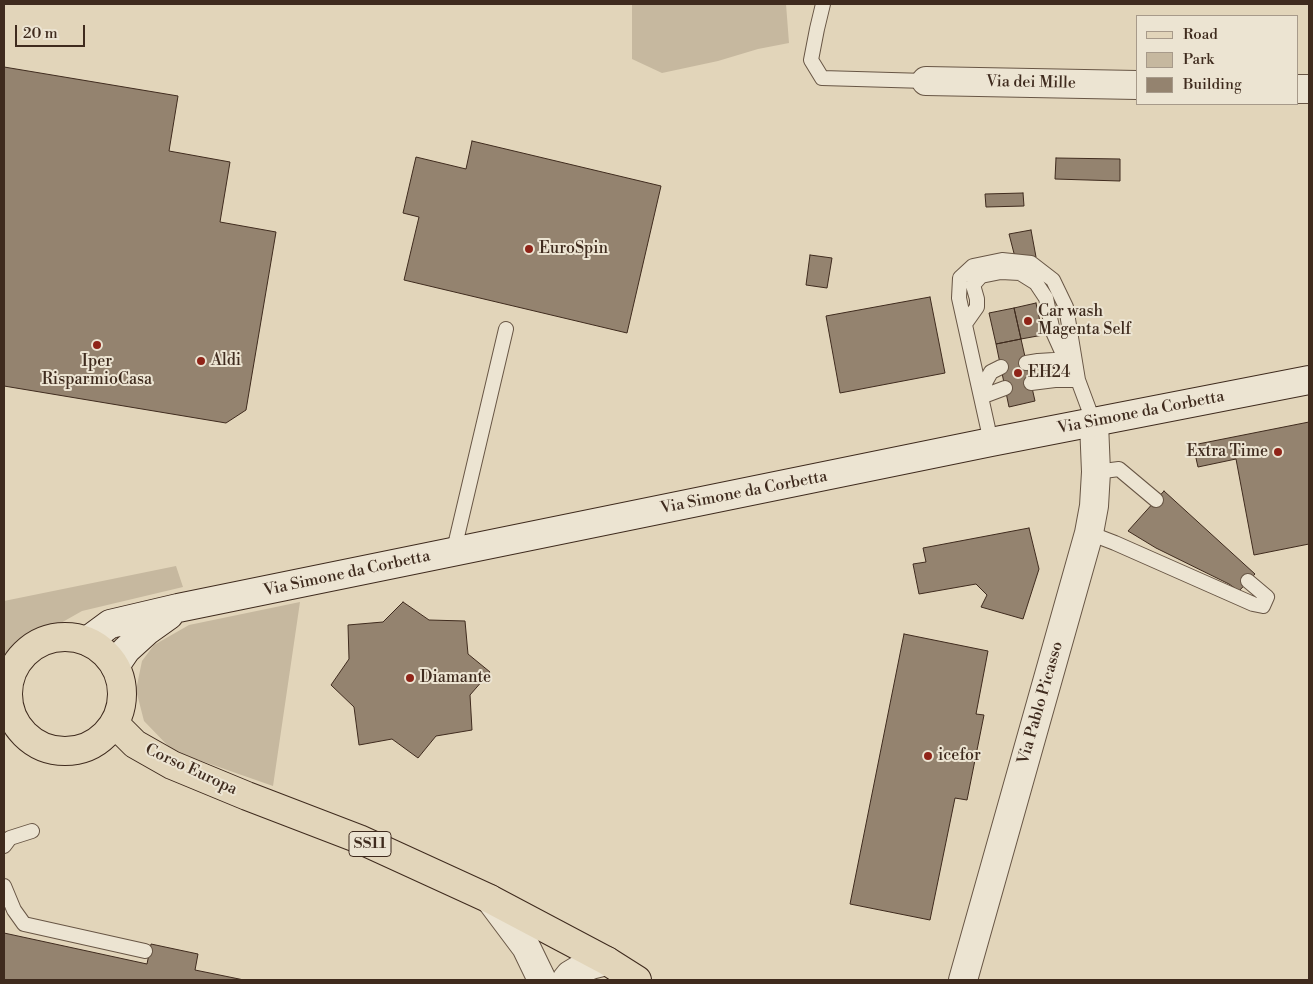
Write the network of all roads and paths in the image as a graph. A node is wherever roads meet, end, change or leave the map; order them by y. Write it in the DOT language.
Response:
graph roads {
  1 [pos="823,4"];
  2 [pos="926,81"];
  3 [pos="1136,86"];
  4 [pos="506,329"];
  5 [pos="1026,362"];
  6 [pos="1001,367"];
  7 [pos="1078,380"];
  8 [pos="1309,380"];
  9 [pos="1031,383"];
  10 [pos="1005,388"];
  11 [pos="981,397"];
  12 [pos="1094,423"];
  13 [pos="991,442"];
  14 [pos="1096,472"];
  15 [pos="1156,500"];
  16 [pos="1089,533"];
  17 [pos="459,551"];
  18 [pos="1248,581"];
  19 [pos="178,608"];
  20 [pos="87,642"];
  21 [pos="115,666"];
  22 [pos="7,713"];
  23 [pos="114,723"];
  24 [pos="32,831"];
  25 [pos="4,846"];
  26 [pos="4,886"];
  27 [pos="490,899"];
  28 [pos="145,951"];
  29 [pos="607,961"];
  30 [pos="542,980"];
  31 [pos="566,980"];
  32 [pos="638,980"];
  33 [pos="963,980"];
  1 -- 2 [label="lane"];
  2 -- 3 [label="street, Via dei Mille"];
  4 -- 17 [label="lane"];
  5 -- 7 [label="lane"];
  6 -- 11 [label="lane"];
  7 -- 9 [label="lane"];
  7 -- 11 [label="lane"];
  7 -- 12 [label="lane"];
  8 -- 12 [label="street, Via Simone da Corbetta"];
  10 -- 11 [label="lane"];
  11 -- 13 [label="lane"];
  12 -- 13 [label="street, Via Simone da Corbetta"];
  12 -- 14 [label="street, Via Pablo Picasso"];
  13 -- 17 [label="street, Via Simone da Corbetta"];
  14 -- 15 [label="lane"];
  14 -- 16 [label="street, Via Pablo Picasso"];
  16 -- 18 [label="lane"];
  16 -- 33 [label="street, Via Pablo Picasso"];
  17 -- 19 [label="street, Via Simone da Corbetta"];
  19 -- 20 [label="street, Via Simone da Corbetta"];
  19 -- 21 [label="street, Via Simone da Corbetta"];
  20 -- 21 [label="main road"];
  20 -- 22 [label="main road"];
  21 -- 23 [label="main road"];
  22 -- 23 [label="main road"];
  23 -- 27 [label="main road, Corso Europa / SS11"];
  24 -- 25 [label="lane"];
  26 -- 28 [label="lane"];
  27 -- 29 [label="main road"];
  27 -- 30 [label="street"];
  29 -- 31 [label="street"];
  29 -- 32 [label="main road"];
}
